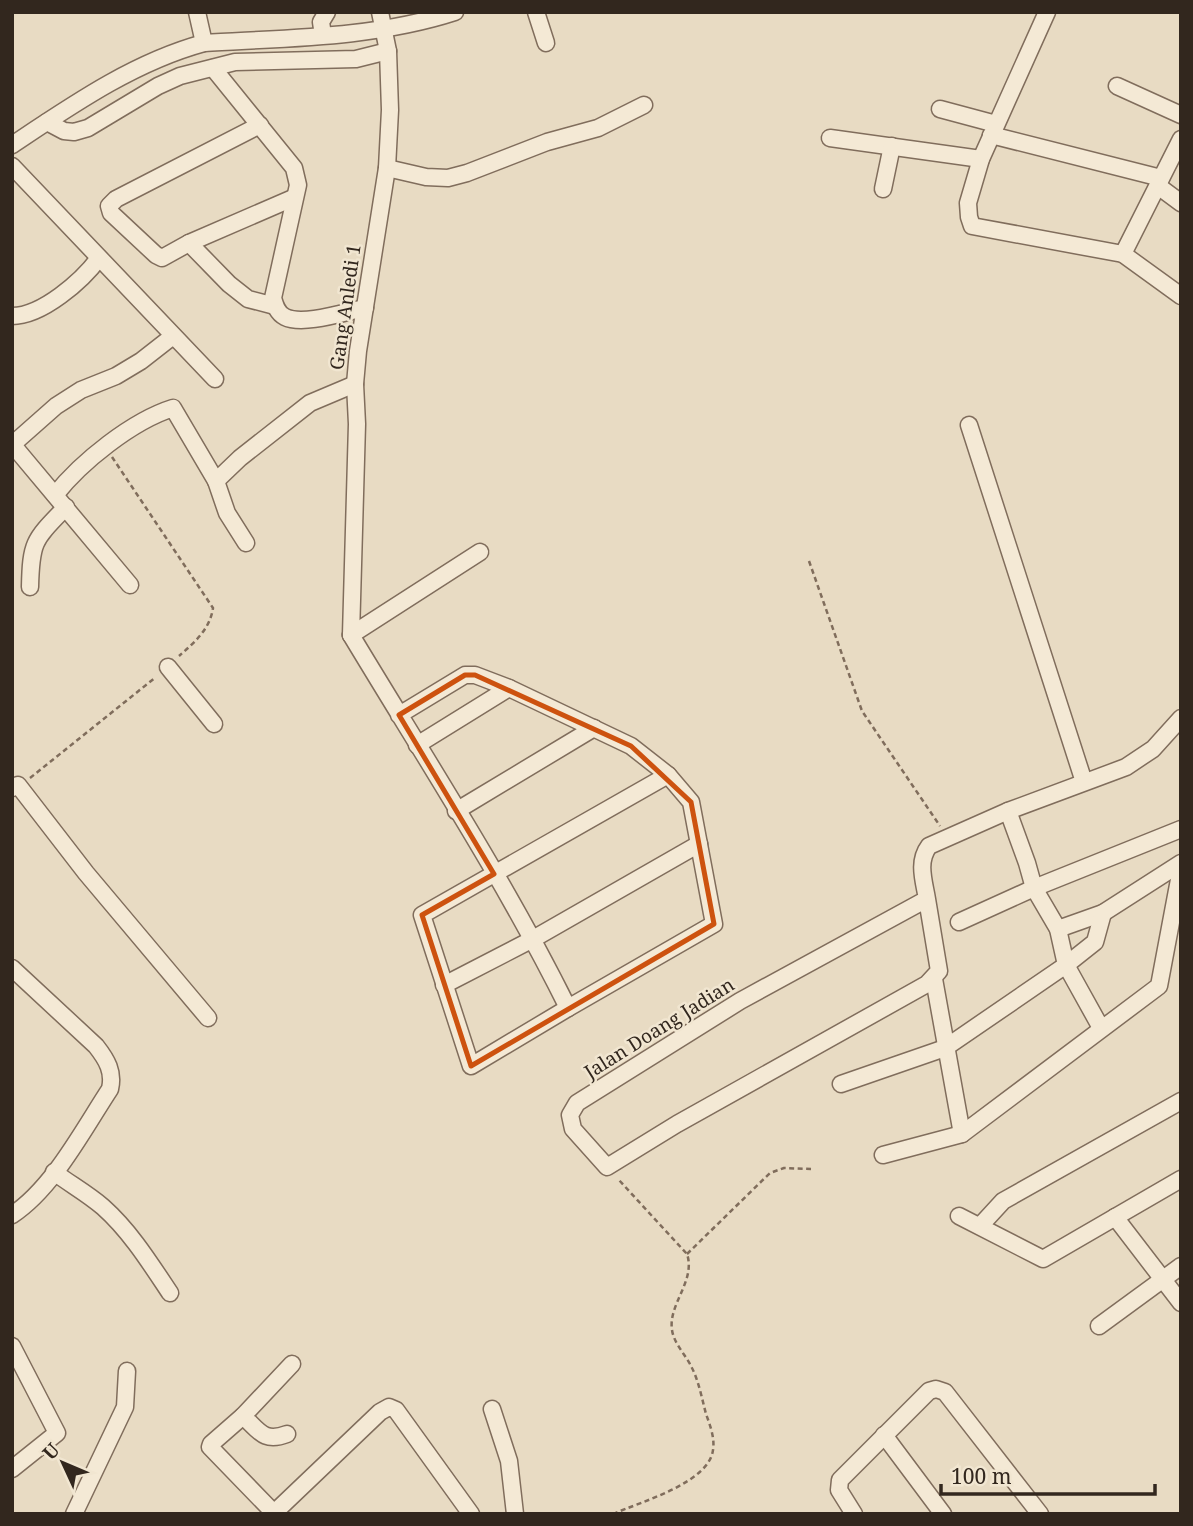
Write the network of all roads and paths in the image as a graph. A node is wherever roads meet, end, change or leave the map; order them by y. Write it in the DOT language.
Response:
graph roads {
  1 [pos="197,12"];
  2 [pos="327,12"];
  3 [pos="380,12"];
  4 [pos="455,12"];
  5 [pos="536,12"];
  6 [pos="1047,12"];
  7 [pos="432,16"];
  8 [pos="383,30"];
  9 [pos="323,34"];
  10 [pos="204,43"];
  11 [pos="546,43"];
  12 [pos="388,51"];
  13 [pos="213,68"];
  14 [pos="1117,86"];
  15 [pos="644,105"];
  16 [pos="940,109"];
  17 [pos="1181,115"];
  18 [pos="47,122"];
  19 [pos="260,125"];
  20 [pos="993,129"];
  21 [pos="830,138"];
  22 [pos="1181,139"];
  23 [pos="12,145"];
  24 [pos="892,146"];
  25 [pos="981,159"];
  26 [pos="12,166"];
  27 [pos="387,168"];
  28 [pos="1160,182"];
  29 [pos="883,189"];
  30 [pos="293,198"];
  31 [pos="1181,203"];
  32 [pos="189,243"];
  33 [pos="1123,254"];
  34 [pos="99,258"];
  35 [pos="1181,296"];
  36 [pos="275,306"];
  37 [pos="365,308"];
  38 [pos="12,316"];
  39 [pos="173,336"];
  40 [pos="215,379"];
  41 [pos="355,384"];
  42 [pos="969,425"];
  43 [pos="12,444"];
  44 [pos="105,447"];
  45 [pos="216,481"];
  46 [pos="60,501"];
  47 [pos="246,543"];
  48 [pos="480,552"];
  49 [pos="809,561"];
  50 [pos="130,585"];
  51 [pos="30,587"];
  52 [pos="351,635"];
  53 [pos="168,667"];
  54 [pos="509,688"];
  55 [pos="399,715"];
  56 [pos="1181,718"];
  57 [pos="214,724"];
  58 [pos="594,728"];
  59 [pos="417,745"];
  60 [pos="668,775"];
  61 [pos="1083,782"];
  62 [pos="15,786"];
  63 [pos="456,811"];
  64 [pos="1008,811"];
  65 [pos="940,826"];
  66 [pos="1181,829"];
  67 [pos="699,844"];
  68 [pos="1181,863"];
  69 [pos="1181,869"];
  70 [pos="494,874"];
  71 [pos="1034,888"];
  72 [pos="927,899"];
  73 [pos="1103,913"];
  74 [pos="959,922"];
  75 [pos="1058,929"];
  76 [pos="533,939"];
  77 [pos="1066,965"];
  78 [pos="12,968"];
  79 [pos="934,979"];
  80 [pos="444,985"];
  81 [pos="568,1008"];
  82 [pos="208,1018"];
  83 [pos="1101,1028"];
  84 [pos="945,1048"];
  85 [pos="841,1084"];
  86 [pos="1181,1101"];
  87 [pos="962,1134"];
  88 [pos="883,1155"];
  89 [pos="607,1167"];
  90 [pos="811,1169"];
  91 [pos="54,1172"];
  92 [pos="1181,1179"];
  93 [pos="12,1215"];
  94 [pos="959,1216"];
  95 [pos="1115,1217"];
  96 [pos="980,1226"];
  97 [pos="687,1254"];
  98 [pos="1181,1266"];
  99 [pos="1164,1279"];
  100 [pos="170,1293"];
  101 [pos="1181,1303"];
  102 [pos="1099,1326"];
  103 [pos="12,1346"];
  104 [pos="292,1364"];
  105 [pos="127,1371"];
  106 [pos="492,1409"];
  107 [pos="243,1416"];
  108 [pos="287,1434"];
  109 [pos="884,1435"];
  110 [pos="12,1469"];
  111 [pos="274,1513"];
  112 [pos="74,1514"];
  113 [pos="471,1514"];
  114 [pos="515,1514"];
  115 [pos="613,1514"];
  116 [pos="854,1514"];
  117 [pos="943,1514"];
  118 [pos="1040,1514"];
  1 -- 10 [label="street"];
  2 -- 9 [label="street"];
  3 -- 8 [label="street, Gang Anledi 1"];
  4 -- 7 [label="street"];
  5 -- 11 [label="street"];
  6 -- 20 [label="street"];
  7 -- 8 [label="street"];
  8 -- 9 [label="street"];
  8 -- 12 [label="street, Gang Anledi 1"];
  9 -- 10 [label="street"];
  10 -- 18 [label="street"];
  12 -- 13 [label="street"];
  12 -- 27 [label="street, Gang Anledi 1"];
  13 -- 18 [label="street"];
  13 -- 19 [label="street"];
  14 -- 17 [label="street"];
  15 -- 27 [label="street"];
  16 -- 20 [label="street"];
  18 -- 23 [label="street"];
  19 -- 30 [label="street"];
  19 -- 32 [label="street"];
  20 -- 25 [label="street"];
  20 -- 28 [label="street"];
  21 -- 24 [label="street"];
  22 -- 28 [label="street"];
  24 -- 25 [label="street"];
  24 -- 29 [label="street"];
  25 -- 33 [label="street"];
  26 -- 34 [label="street"];
  27 -- 37 [label="street, Gang Anledi 1"];
  28 -- 31 [label="street"];
  28 -- 33 [label="street"];
  30 -- 32 [label="street"];
  30 -- 36 [label="street"];
  32 -- 36 [label="street"];
  33 -- 35 [label="street"];
  34 -- 38 [label="street"];
  34 -- 39 [label="street"];
  36 -- 37 [label="street"];
  37 -- 41 [label="street, Gang Anledi 1"];
  39 -- 40 [label="street"];
  39 -- 43 [label="street"];
  41 -- 45 [label="street"];
  41 -- 52 [label="street, Gang Anledi 1"];
  42 -- 61 [label="street"];
  43 -- 46 [label="street"];
  44 -- 45 [label="street"];
  44 -- 46 [label="street"];
  44 -- 53 [label="path"];
  45 -- 47 [label="street"];
  46 -- 50 [label="street"];
  46 -- 51 [label="street"];
  48 -- 52 [label="street"];
  49 -- 65 [label="path"];
  52 -- 55 [label="street"];
  53 -- 57 [label="street"];
  53 -- 62 [label="path"];
  54 -- 55 [label="street"];
  54 -- 58 [label="street"];
  54 -- 59 [label="street"];
  55 -- 59 [label="street"];
  56 -- 61 [label="street"];
  58 -- 60 [label="street"];
  58 -- 63 [label="street"];
  59 -- 63 [label="street"];
  60 -- 67 [label="street"];
  60 -- 70 [label="street"];
  61 -- 64 [label="street"];
  62 -- 82 [label="street"];
  63 -- 70 [label="street"];
  64 -- 71 [label="street"];
  64 -- 72 [label="street"];
  66 -- 71 [label="street"];
  67 -- 76 [label="street"];
  67 -- 81 [label="street"];
  68 -- 73 [label="street"];
  69 -- 83 [label="street"];
  70 -- 76 [label="street"];
  70 -- 80 [label="street"];
  71 -- 74 [label="street"];
  71 -- 75 [label="street"];
  72 -- 79 [label="street"];
  72 -- 89 [label="street, Jalan Doang Jadian"];
  73 -- 75 [label="street"];
  73 -- 77 [label="street"];
  75 -- 77 [label="street"];
  76 -- 80 [label="street"];
  76 -- 81 [label="street"];
  77 -- 83 [label="street"];
  77 -- 84 [label="street"];
  78 -- 91 [label="street"];
  79 -- 84 [label="street"];
  79 -- 89 [label="street"];
  80 -- 81 [label="street"];
  83 -- 87 [label="street"];
  84 -- 85 [label="street"];
  84 -- 87 [label="street"];
  86 -- 96 [label="street"];
  87 -- 88 [label="street"];
  89 -- 97 [label="path"];
  90 -- 97 [label="path"];
  91 -- 93 [label="street"];
  91 -- 100 [label="street"];
  92 -- 95 [label="street"];
  94 -- 96 [label="street"];
  95 -- 96 [label="street"];
  95 -- 99 [label="street"];
  97 -- 115 [label="path"];
  98 -- 99 [label="street"];
  99 -- 101 [label="street"];
  99 -- 102 [label="street"];
  103 -- 110 [label="street"];
  104 -- 107 [label="street"];
  105 -- 112 [label="street"];
  106 -- 114 [label="street"];
  107 -- 108 [label="street"];
  107 -- 111 [label="street"];
  109 -- 116 [label="street"];
  109 -- 117 [label="street"];
  109 -- 118 [label="street"];
  111 -- 113 [label="street"];
}
